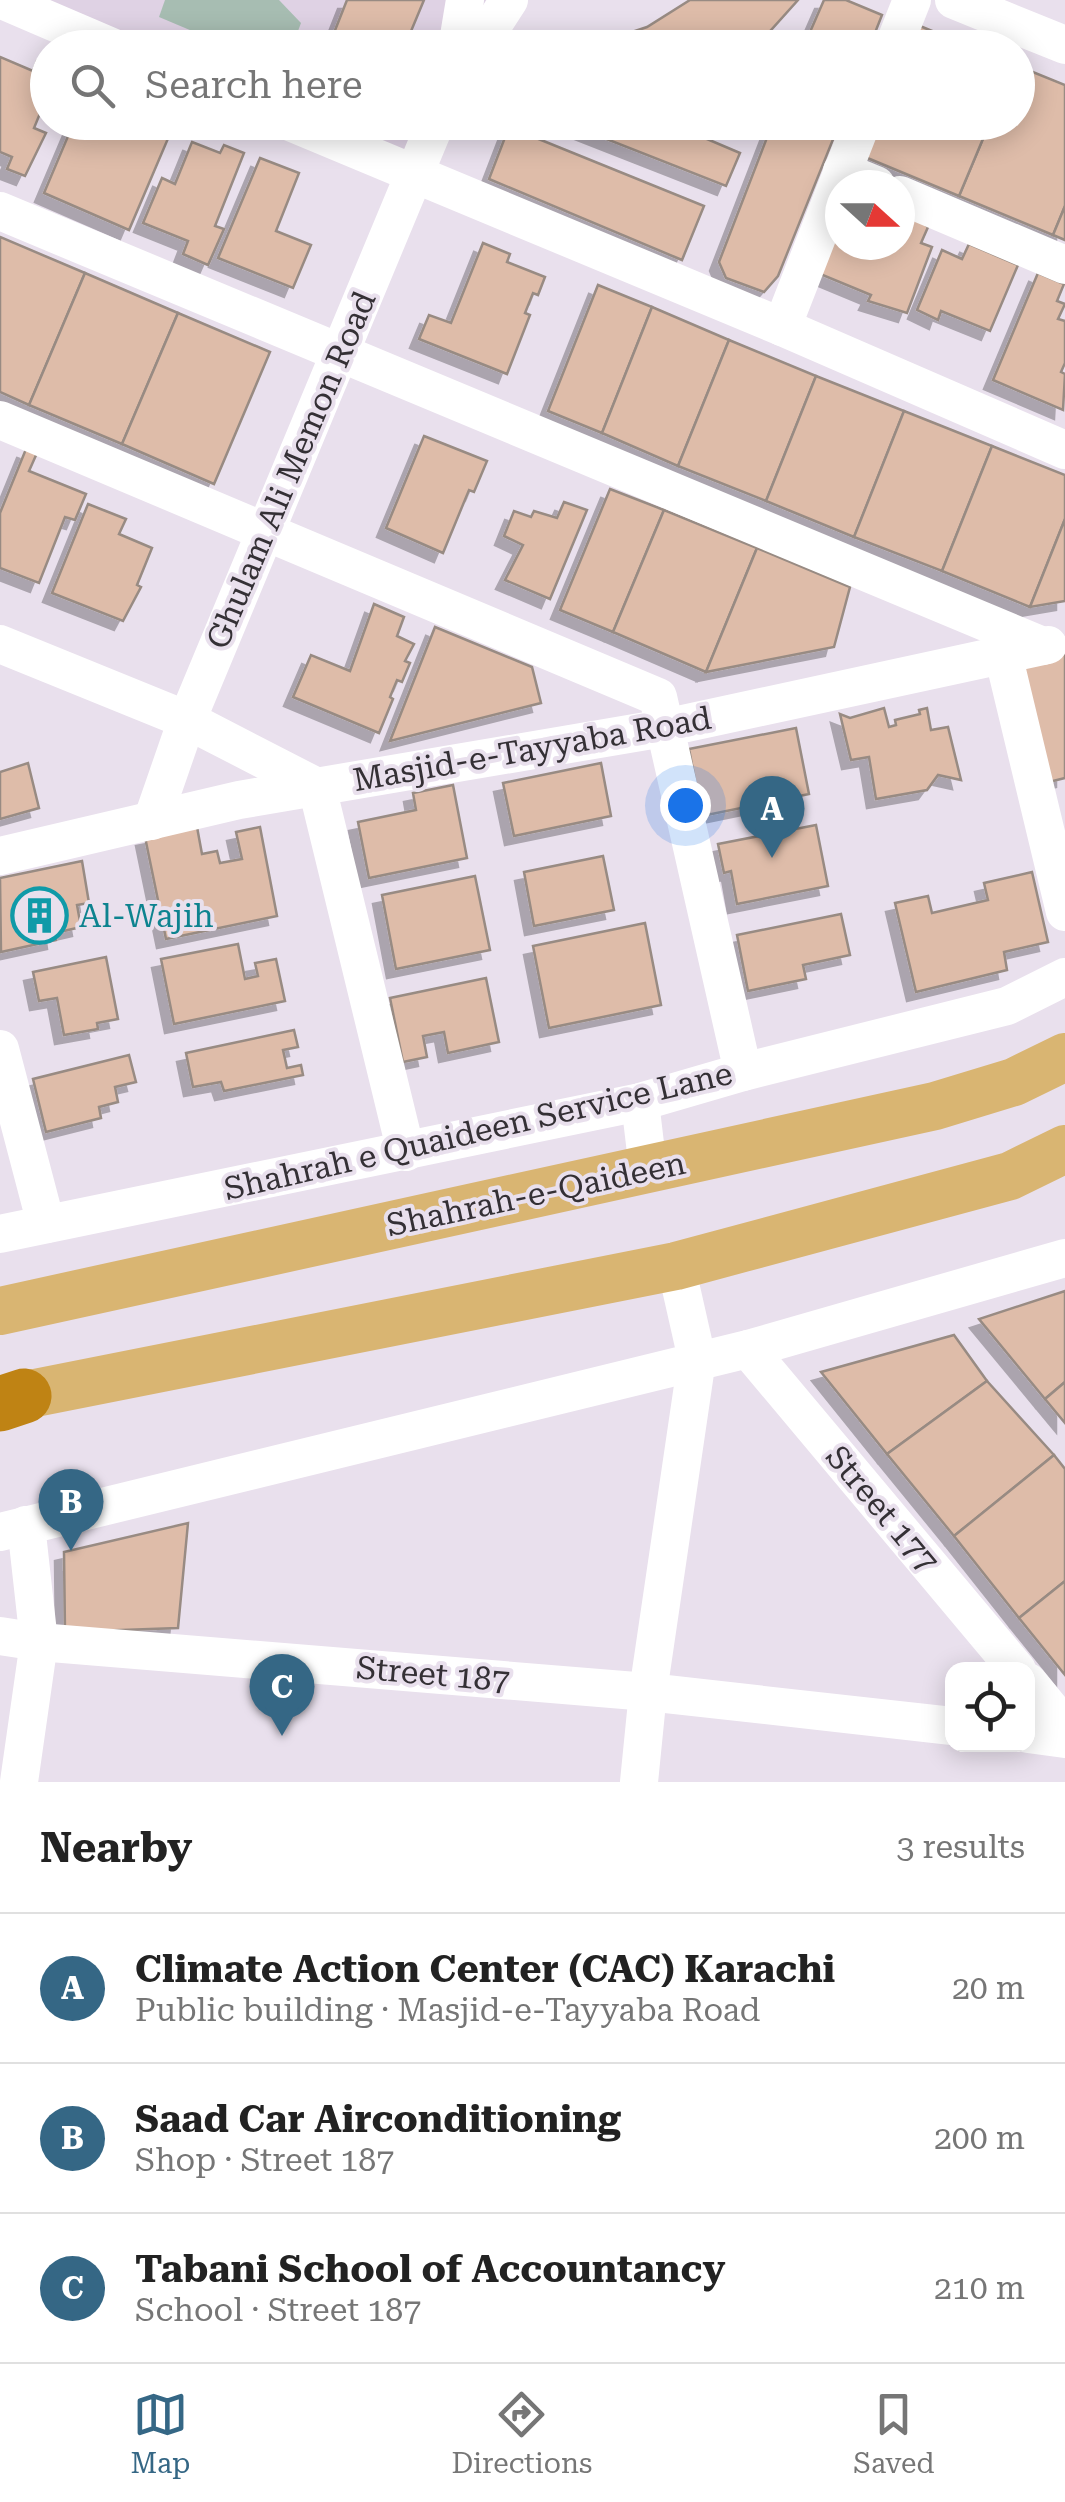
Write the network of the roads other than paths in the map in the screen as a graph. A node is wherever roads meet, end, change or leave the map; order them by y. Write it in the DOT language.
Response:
graph roads {
  1 [pos="2,0"];
  2 [pos="465,0"];
  3 [pos="508,0"];
  4 [pos="912,0"];
  5 [pos="954,0"];
  6 [pos="72,30"];
  7 [pos="460,30"];
  8 [pos="489,30"];
  9 [pos="900,30"];
  10 [pos="1028,30"];
  11 [pos="1035,33"];
  12 [pos="1065,45"];
  13 [pos="332,140"];
  14 [pos="428,140"];
  15 [pos="861,140"];
  16 [pos="859,170"];
  17 [pos="413,175"];
  18 [pos="915,201"];
  19 [pos="0,211"];
  20 [pos="825,244"];
  21 [pos="1065,265"];
  22 [pos="782,327"];
  23 [pos="339,354"];
  24 [pos="0,420"];
  25 [pos="1065,450"];
  26 [pos="266,531"];
  27 [pos="0,644"];
  28 [pos="1054,644"];
  29 [pos="1003,654"];
  30 [pos="187,720"];
  31 [pos="664,728"];
  32 [pos="316,787"];
  33 [pos="152,821"];
  34 [pos="0,856"];
  35 [pos="1065,912"];
  36 [pos="1065,978"];
  37 [pos="0,1049"];
  38 [pos="1065,1057"];
  39 [pos="742,1072"];
  40 [pos="640,1102"];
  41 [pos="1065,1149"];
  42 [pos="406,1152"];
  43 [pos="648,1169"];
  44 [pos="46,1224"];
  45 [pos="0,1234"];
  46 [pos="1065,1258"];
  47 [pos="676,1266"];
  48 [pos="0,1311"];
  49 [pos="748,1349"];
  50 [pos="696,1359"];
  51 [pos="8,1400"];
  52 [pos="13,1528"];
  53 [pos="0,1636"];
  54 [pos="39,1642"];
  55 [pos="1010,1662"];
  56 [pos="1035,1690"];
  57 [pos="648,1692"];
  58 [pos="945,1725"];
  59 [pos="1065,1726"];
  60 [pos="1035,1735"];
  61 [pos="1065,1738"];
  62 [pos="20,1782"];
  63 [pos="640,1782"];
  1 -- 6 [label="street"];
  2 -- 7 [label="street"];
  3 -- 8 [label="street"];
  4 -- 9 [label="street"];
  5 -- 10 [label="street"];
  11 -- 12 [label="street"];
  13 -- 17 [label="street"];
  14 -- 17 [label="street, Ghulam Ali Memon Road"];
  15 -- 16 [label="street"];
  17 -- 22 [label="street"];
  17 -- 23 [label="street, Ghulam Ali Memon Road"];
  18 -- 21 [label="street"];
  19 -- 23 [label="street"];
  20 -- 22 [label="street"];
  22 -- 25 [label="street"];
  23 -- 26 [label="street, Ghulam Ali Memon Road"];
  23 -- 28 [label="street"];
  24 -- 26 [label="street"];
  26 -- 30 [label="street, Ghulam Ali Memon Road"];
  26 -- 31 [label="street"];
  27 -- 30 [label="street"];
  28 -- 29 [label="street, Masjid-e-Tayyaba Road"];
  29 -- 31 [label="street, Masjid-e-Tayyaba Road"];
  29 -- 35 [label="street"];
  30 -- 32 [label="street"];
  30 -- 33 [label="street, Ghulam Ali Memon Road"];
  31 -- 32 [label="street, Masjid-e-Tayyaba Road"];
  31 -- 39 [label="street"];
  32 -- 33 [label="street, Masjid-e-Tayyaba Road"];
  32 -- 42 [label="street"];
  33 -- 34 [label="street, Masjid-e-Tayyaba Road"];
  36 -- 39 [label="street, Shahrah e Quaideen Service Lane"];
  37 -- 44 [label="street"];
  38 -- 43 [label="main road, Shahrah-e-Qaideen"];
  39 -- 40 [label="street, Shahrah e Quaideen Service Lane"];
  40 -- 42 [label="street, Shahrah e Quaideen Service Lane"];
  40 -- 43 [label="street"];
  41 -- 47 [label="main road"];
  42 -- 44 [label="street, Shahrah e Quaideen Service Lane"];
  43 -- 48 [label="main road, Shahrah-e-Qaideen"];
  44 -- 45 [label="street, Shahrah e Quaideen Service Lane"];
  46 -- 49 [label="street"];
  47 -- 50 [label="street"];
  47 -- 51 [label="main road"];
  49 -- 50 [label="street"];
  49 -- 55 [label="street, Street 177"];
  50 -- 52 [label="street"];
  50 -- 57 [label="street"];
  52 -- 54 [label="street"];
  53 -- 54 [label="street, Street 187"];
  54 -- 57 [label="street, Street 187"];
  54 -- 62 [label="street"];
  56 -- 59 [label="street"];
  57 -- 58 [label="street, Street 187"];
  57 -- 63 [label="street"];
  60 -- 61 [label="street"];
}
